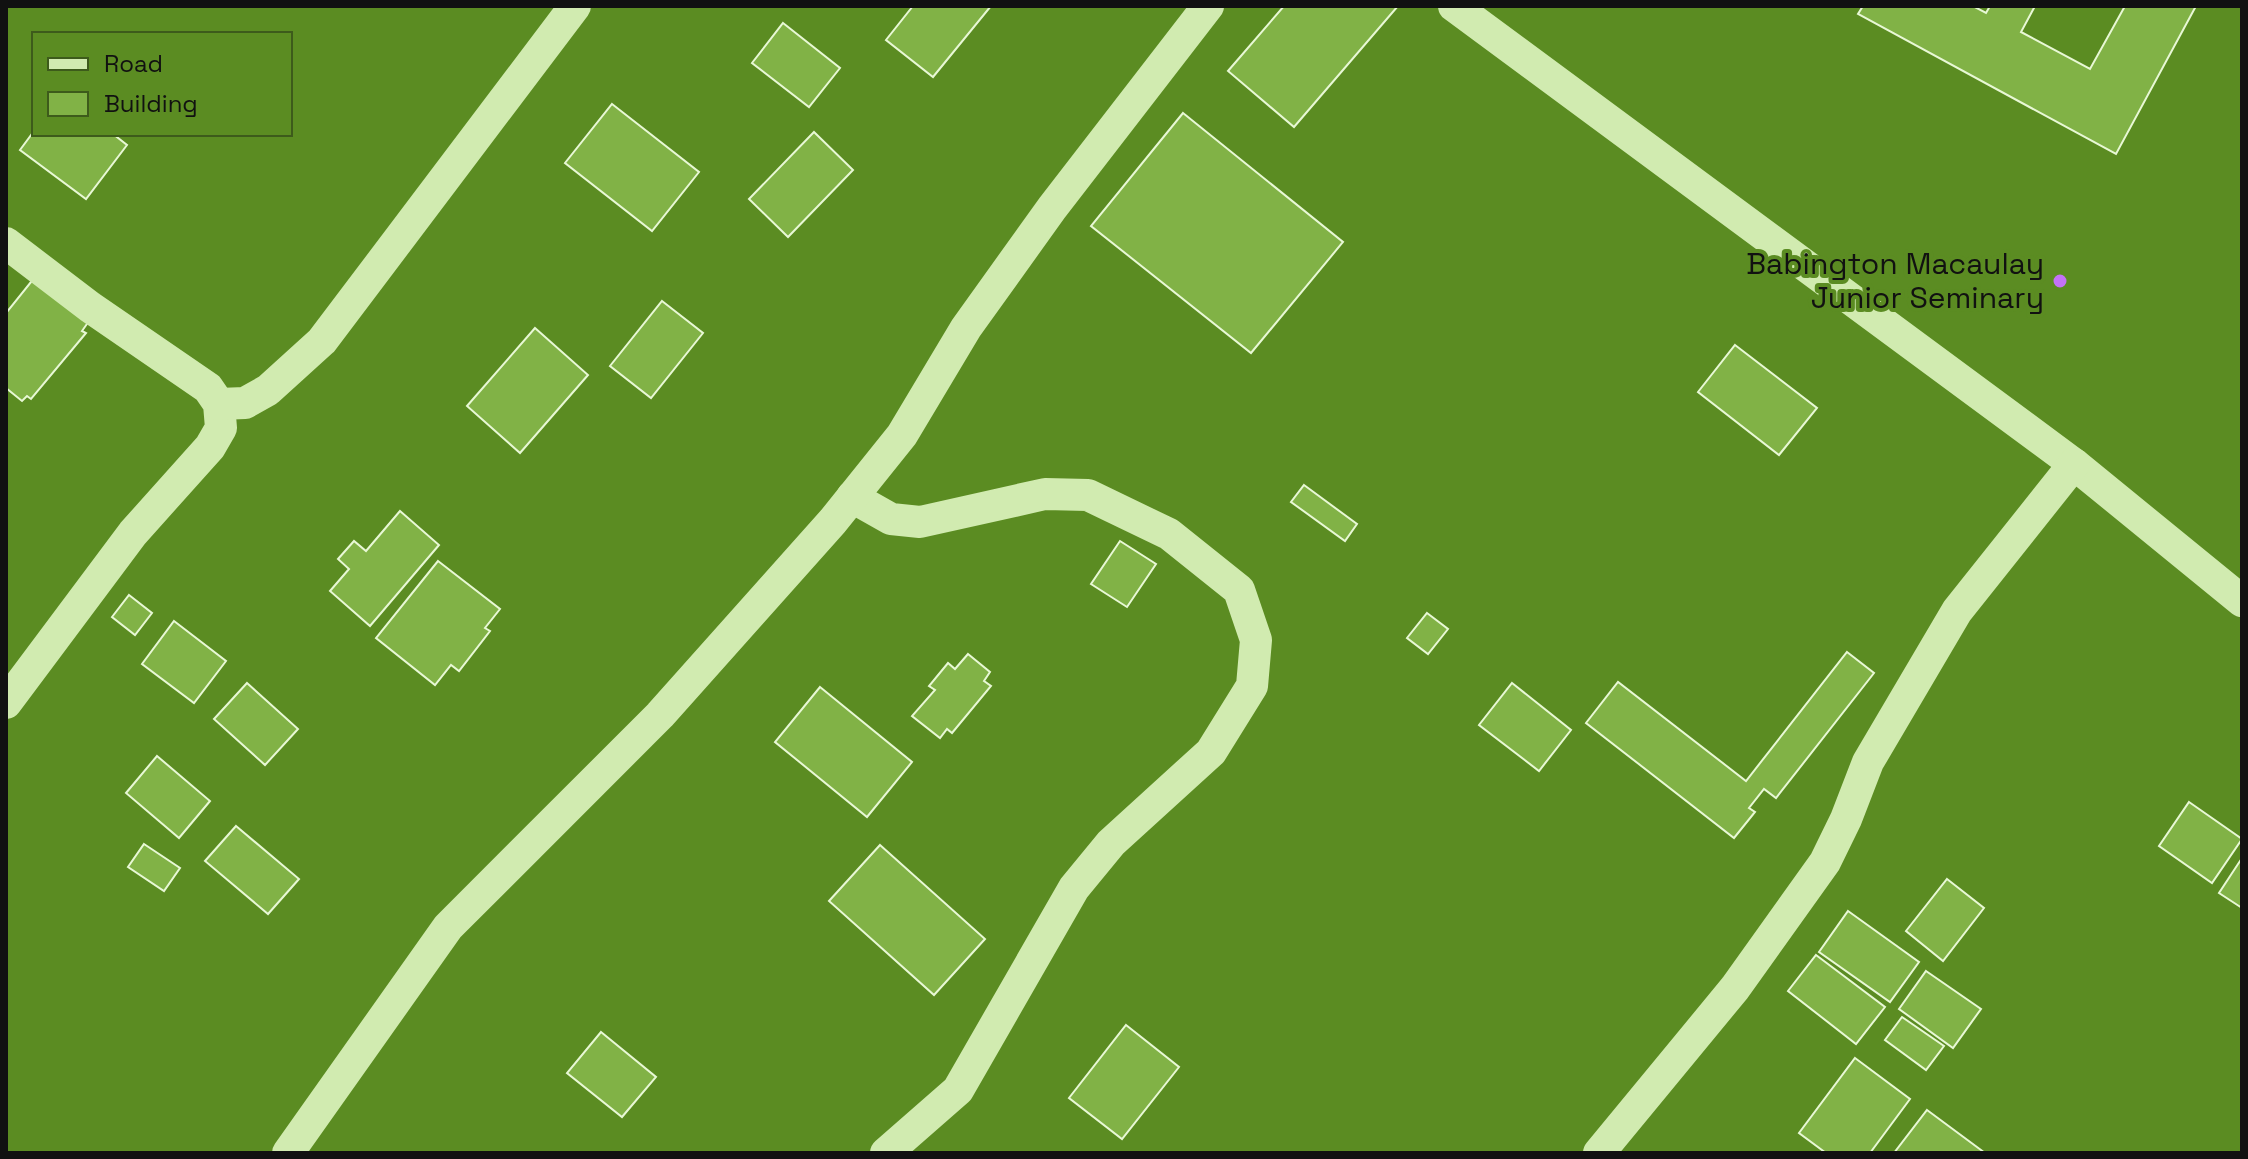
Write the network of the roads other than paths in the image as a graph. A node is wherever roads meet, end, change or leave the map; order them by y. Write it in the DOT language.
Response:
graph roads {
  1 [pos="575,6"];
  2 [pos="1208,6"];
  3 [pos="1454,6"];
  4 [pos="6,243"];
  5 [pos="219,404"];
  6 [pos="2074,464"];
  7 [pos="852,497"];
  8 [pos="2242,601"];
  9 [pos="6,703"];
  10 [pos="288,1153"];
  11 [pos="886,1153"];
  12 [pos="1599,1153"];
  1 -- 5 [label="street"];
  2 -- 7 [label="street"];
  3 -- 6 [label="street"];
  4 -- 5 [label="street"];
  5 -- 9 [label="street"];
  6 -- 8 [label="street"];
  6 -- 12 [label="street"];
  7 -- 10 [label="street"];
  7 -- 11 [label="street"];
}
